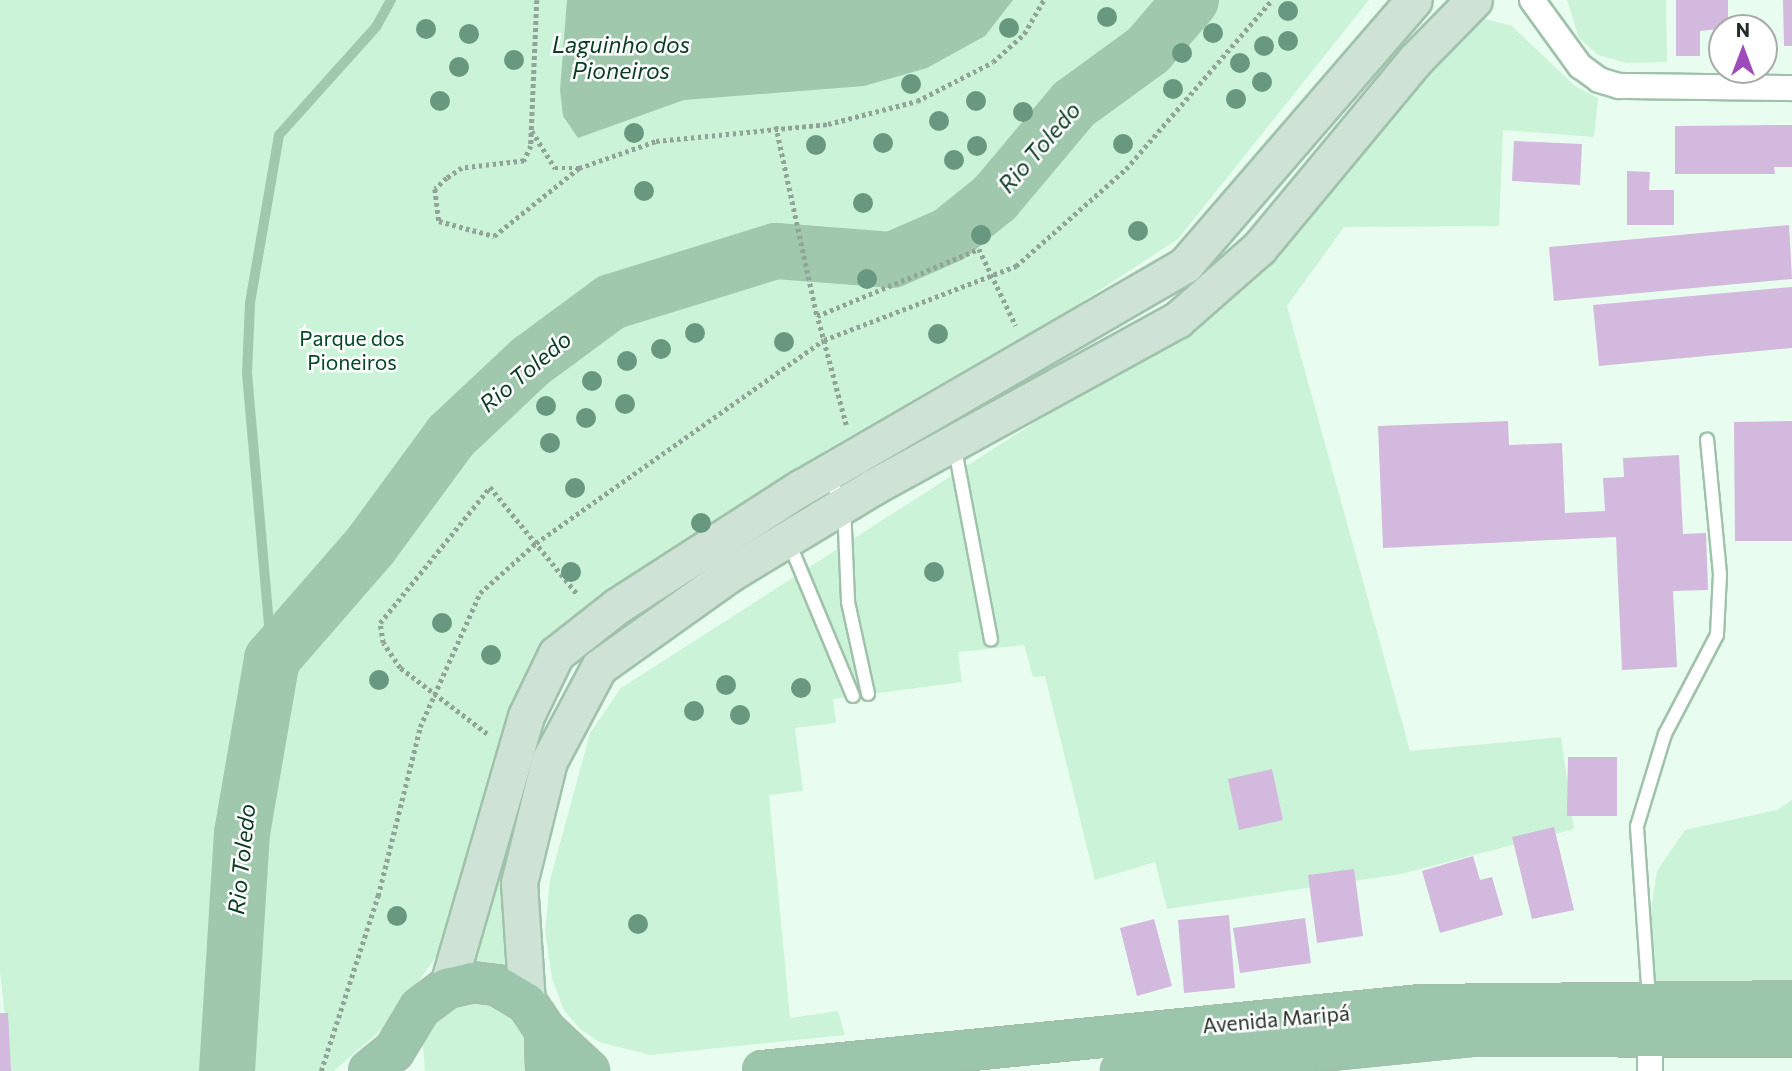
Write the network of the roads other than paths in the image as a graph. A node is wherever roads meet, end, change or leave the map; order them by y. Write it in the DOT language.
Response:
graph roads {
  1 [pos="1414,0"];
  2 [pos="1474,0"];
  3 [pos="1532,0"];
  4 [pos="1792,88"];
  5 [pos="1707,440"];
  6 [pos="954,443"];
  7 [pos="840,465"];
  8 [pos="844,505"];
  9 [pos="781,523"];
  10 [pos="991,640"];
  11 [pos="868,694"];
  12 [pos="853,696"];
  13 [pos="447,988"];
  14 [pos="1792,1001"];
  15 [pos="536,1017"];
  16 [pos="407,1029"];
  17 [pos="1650,1035"];
  18 [pos="1792,1037"];
  19 [pos="369,1071"];
  20 [pos="406,1071"];
  21 [pos="546,1071"];
  22 [pos="589,1071"];
  23 [pos="763,1071"];
  24 [pos="1121,1071"];
  1 -- 7 [label="street"];
  2 -- 6 [label="street"];
  3 -- 4 [label="street"];
  5 -- 17 [label="lane"];
  6 -- 8 [label="street"];
  6 -- 10 [label="lane"];
  7 -- 8 [label="lane"];
  7 -- 9 [label="street"];
  8 -- 9 [label="street"];
  8 -- 11 [label="lane"];
  9 -- 12 [label="lane"];
  9 -- 13 [label="street"];
  9 -- 15 [label="street"];
  13 -- 15 [label="main road"];
  13 -- 16 [label="main road"];
  14 -- 17 [label="main road, Avenida Maripá"];
  15 -- 21 [label="main road"];
  15 -- 22 [label="main road"];
  16 -- 19 [label="main road"];
  16 -- 20 [label="main road"];
  17 -- 18 [label="main road, Avenida Maripá"];
  17 -- 23 [label="main road, Avenida Maripá"];
  17 -- 24 [label="main road, Avenida Maripá"];
}
